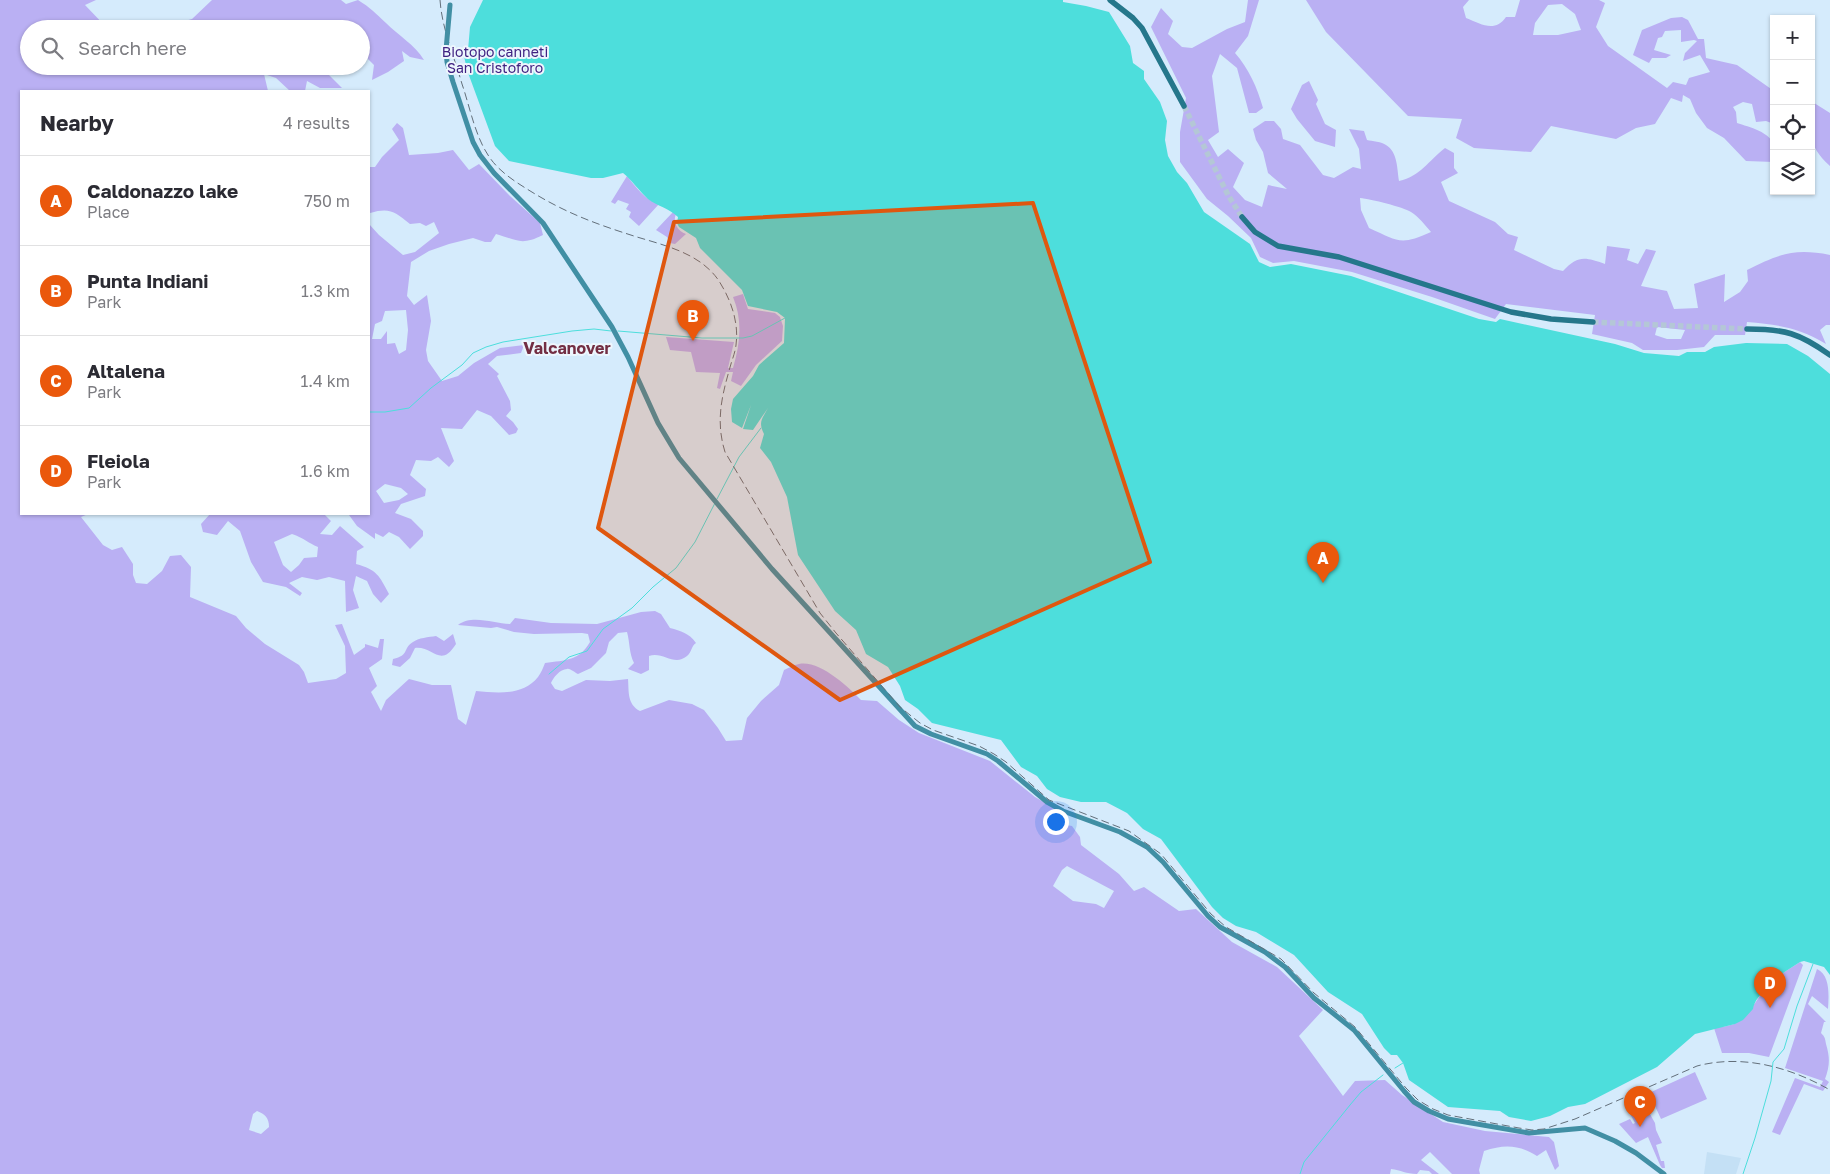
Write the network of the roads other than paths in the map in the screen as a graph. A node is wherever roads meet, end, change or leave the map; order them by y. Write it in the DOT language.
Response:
graph roads {
  1 [pos="1110,0"];
  2 [pos="450,3"];
  3 [pos="1184,106"];
  4 [pos="1242,217"];
  5 [pos="1593,322"];
  6 [pos="1747,329"];
  7 [pos="1830,355"];
  8 [pos="1664,1174"];
  1 -- 3 [label="main road"];
  2 -- 8 [label="main road, bridge"];
  4 -- 5 [label="main road"];
  6 -- 7 [label="main road"];
}
